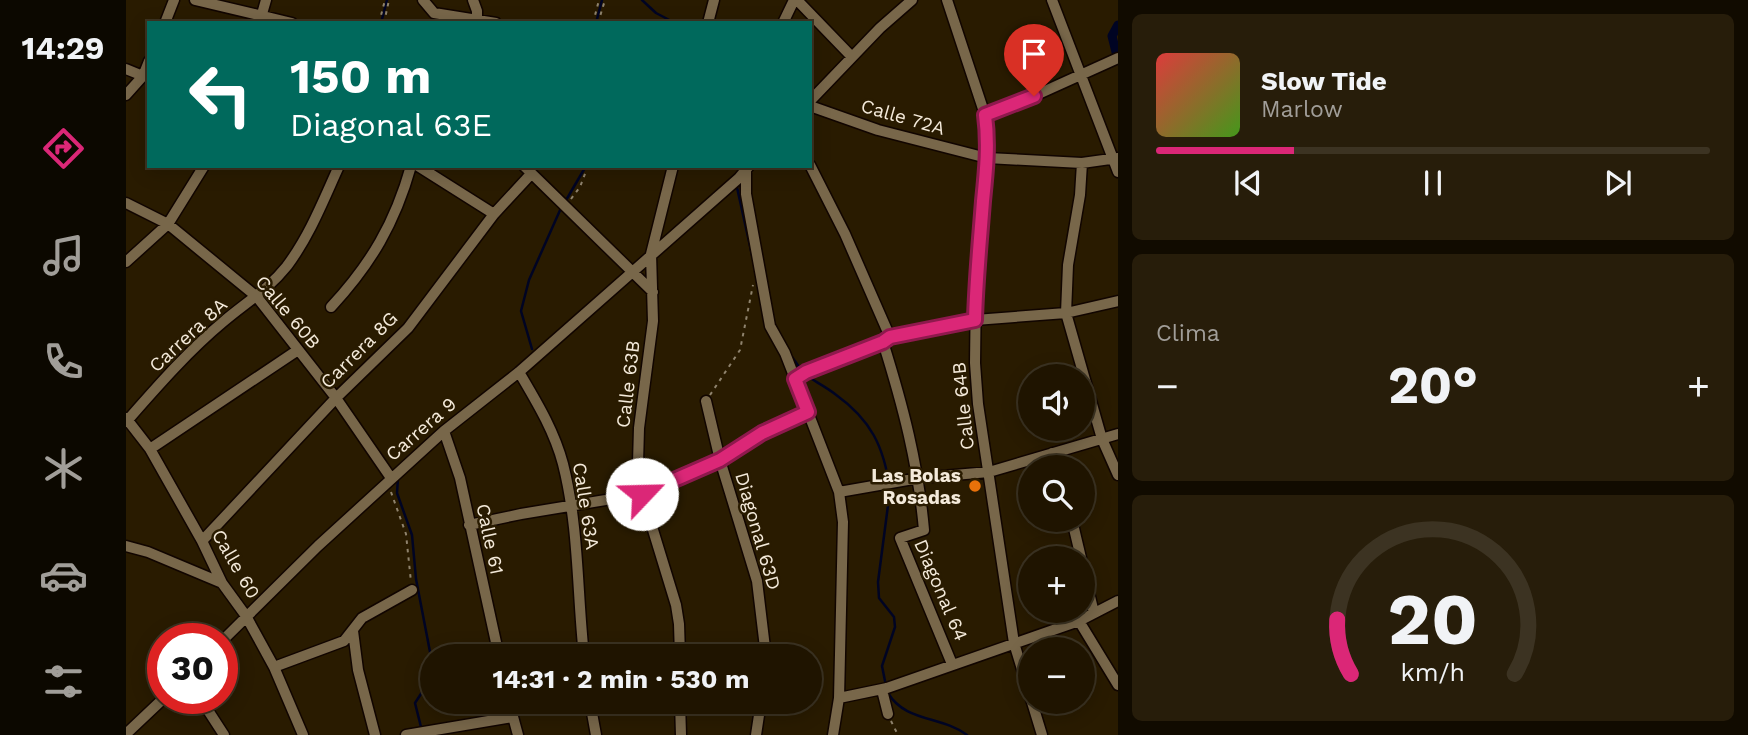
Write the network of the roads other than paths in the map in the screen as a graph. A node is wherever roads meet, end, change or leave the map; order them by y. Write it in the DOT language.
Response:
graph roads {
  1 [pos="174,0"];
  2 [pos="195,0"];
  3 [pos="423,0"];
  4 [pos="473,0"];
  5 [pos="714,0"];
  6 [pos="796,0"];
  7 [pos="947,0"];
  8 [pos="1052,0"];
  9 [pos="907,1"];
  10 [pos="266,5"];
  11 [pos="477,18"];
  12 [pos="274,20"];
  13 [pos="166,21"];
  14 [pos="709,21"];
  15 [pos="784,21"];
  16 [pos="852,57"];
  17 [pos="1116,59"];
  18 [pos="147,66"];
  19 [pos="126,69"];
  20 [pos="1080,75"];
  21 [pos="143,76"];
  22 [pos="126,95"];
  23 [pos="812,102"];
  24 [pos="812,105"];
  25 [pos="985,115"];
  26 [pos="987,158"];
  27 [pos="1115,159"];
  28 [pos="1082,163"];
  29 [pos="203,168"];
  30 [pos="338,168"];
  31 [pos="410,168"];
  32 [pos="421,168"];
  33 [pos="672,168"];
  34 [pos="748,168"];
  35 [pos="812,168"];
  36 [pos="527,170"];
  37 [pos="1118,172"];
  38 [pos="126,203"];
  39 [pos="494,214"];
  40 [pos="168,224"];
  41 [pos="651,254"];
  42 [pos="126,262"];
  43 [pos="632,273"];
  44 [pos="653,292"];
  45 [pos="257,297"];
  46 [pos="1118,301"];
  47 [pos="331,307"];
  48 [pos="1066,313"];
  49 [pos="975,320"];
  50 [pos="886,340"];
  51 [pos="298,350"];
  52 [pos="519,372"];
  53 [pos="801,375"];
  54 [pos="336,398"];
  55 [pos="706,401"];
  56 [pos="808,412"];
  57 [pos="127,420"];
  58 [pos="444,431"];
  59 [pos="1118,435"];
  60 [pos="1102,439"];
  61 [pos="150,449"];
  62 [pos="1052,453"];
  63 [pos="720,460"];
  64 [pos="989,472"];
  65 [pos="1118,475"];
  66 [pos="919,478"];
  67 [pos="389,480"];
  68 [pos="839,492"];
  69 [pos="642,494"];
  70 [pos="572,505"];
  71 [pos="468,525"];
  72 [pos="202,541"];
  73 [pos="126,546"];
  74 [pos="222,583"];
  75 [pos="412,590"];
  76 [pos="1118,601"];
  77 [pos="1095,612"];
  78 [pos="246,616"];
  79 [pos="1073,623"];
  80 [pos="1080,623"];
  81 [pos="238,624"];
  82 [pos="353,631"];
  83 [pos="1014,643"];
  84 [pos="496,644"];
  85 [pos="583,644"];
  86 [pos="680,644"];
  87 [pos="765,644"];
  88 [pos="953,664"];
  89 [pos="274,667"];
  90 [pos="1118,685"];
  91 [pos="885,689"];
  92 [pos="839,698"];
  93 [pos="147,714"];
  94 [pos="210,714"];
  95 [pos="511,714"];
  96 [pos="592,714"];
  97 [pos="680,714"];
  98 [pos="759,714"];
  99 [pos="888,714"];
  100 [pos="512,717"];
  101 [pos="127,733"];
  102 [pos="224,735"];
  103 [pos="303,735"];
  104 [pos="375,735"];
  105 [pos="406,735"];
  106 [pos="518,735"];
  107 [pos="596,735"];
  108 [pos="681,735"];
  109 [pos="756,735"];
  110 [pos="833,735"];
  111 [pos="1042,735"];
  1 -- 13 [label="street"];
  2 -- 10 [label="street"];
  3 -- 11 [label="street"];
  4 -- 11 [label="street"];
  5 -- 14 [label="street"];
  6 -- 15 [label="street"];
  6 -- 16 [label="street"];
  7 -- 25 [label="street, Calle 64B"];
  8 -- 20 [label="street"];
  9 -- 16 [label="street"];
  10 -- 12 [label="street"];
  16 -- 23 [label="street"];
  17 -- 20 [label="street"];
  18 -- 21 [label="street"];
  19 -- 21 [label="street"];
  20 -- 25 [label="street"];
  20 -- 27 [label="street"];
  21 -- 22 [label="street"];
  24 -- 26 [label="street, Calle 72A"];
  25 -- 26 [label="street, Calle 64B"];
  26 -- 28 [label="street, Calle 72A"];
  26 -- 49 [label="street, Calle 64B"];
  27 -- 28 [label="street, Calle 72A"];
  27 -- 37 [label="street"];
  28 -- 48 [label="street"];
  29 -- 40 [label="street"];
  30 -- 45 [label="street, Carrera 8A"];
  31 -- 47 [label="street"];
  32 -- 39 [label="street"];
  33 -- 41 [label="street"];
  34 -- 41 [label="street, Carrera 9"];
  34 -- 53 [label="street"];
  35 -- 50 [label="street, Diagonal 64"];
  36 -- 39 [label="street, Carrera 8G"];
  36 -- 43 [label="street"];
  38 -- 40 [label="street, Calle 60B"];
  39 -- 54 [label="street, Carrera 8G"];
  40 -- 42 [label="street"];
  40 -- 45 [label="street, Calle 60B"];
  41 -- 43 [label="street, Carrera 9"];
  41 -- 44 [label="street"];
  43 -- 44 [label="street"];
  43 -- 52 [label="street, Carrera 9"];
  44 -- 69 [label="street, Calle 63B"];
  45 -- 51 [label="street, Calle 60B"];
  45 -- 57 [label="street, Carrera 8A"];
  46 -- 48 [label="street"];
  48 -- 49 [label="street"];
  48 -- 60 [label="street"];
  49 -- 50 [label="street"];
  49 -- 64 [label="street, Calle 64B"];
  50 -- 53 [label="street"];
  50 -- 66 [label="street, Diagonal 64"];
  51 -- 54 [label="street, Calle 60B"];
  51 -- 61 [label="street"];
  52 -- 58 [label="street, Carrera 9"];
  52 -- 70 [label="street, Calle 63A"];
  53 -- 56 [label="street"];
  54 -- 67 [label="street, Calle 60B"];
  54 -- 72 [label="street, Carrera 8G"];
  55 -- 63 [label="street, Diagonal 63D"];
  56 -- 63 [label="street"];
  56 -- 68 [label="street"];
  57 -- 61 [label="street, Calle 60"];
  58 -- 67 [label="street, Carrera 9"];
  58 -- 71 [label="street, Calle 61"];
  59 -- 60 [label="street"];
  60 -- 62 [label="street"];
  60 -- 65 [label="street"];
  61 -- 72 [label="street, Calle 60"];
  62 -- 64 [label="street"];
  63 -- 69 [label="street"];
  63 -- 87 [label="street, Diagonal 63D"];
  64 -- 66 [label="street"];
  64 -- 83 [label="street, Calle 64B"];
  66 -- 68 [label="street"];
  66 -- 88 [label="street, Diagonal 64"];
  67 -- 78 [label="street, Carrera 9"];
  68 -- 92 [label="street"];
  69 -- 70 [label="street"];
  69 -- 86 [label="street, Calle 63B"];
  70 -- 71 [label="street"];
  70 -- 85 [label="street, Calle 63A"];
  71 -- 84 [label="street, Calle 61"];
  72 -- 74 [label="street, Calle 60"];
  73 -- 74 [label="street"];
  74 -- 78 [label="street, Calle 60"];
  75 -- 82 [label="street"];
  76 -- 77 [label="street"];
  78 -- 81 [label="street, Carrera 9"];
  78 -- 89 [label="street, Calle 60"];
  79 -- 83 [label="street"];
  80 -- 90 [label="street"];
  82 -- 89 [label="street"];
  82 -- 104 [label="street"];
  83 -- 88 [label="street"];
  83 -- 111 [label="street, Calle 64B"];
  88 -- 91 [label="street"];
  89 -- 103 [label="street, Calle 60"];
  91 -- 92 [label="street"];
  91 -- 99 [label="street"];
  92 -- 110 [label="street"];
  93 -- 101 [label="street"];
  94 -- 102 [label="street"];
  95 -- 100 [label="street"];
  96 -- 107 [label="street"];
  97 -- 108 [label="street"];
  98 -- 109 [label="street"];
  100 -- 105 [label="street"];
  100 -- 106 [label="street"];
}
